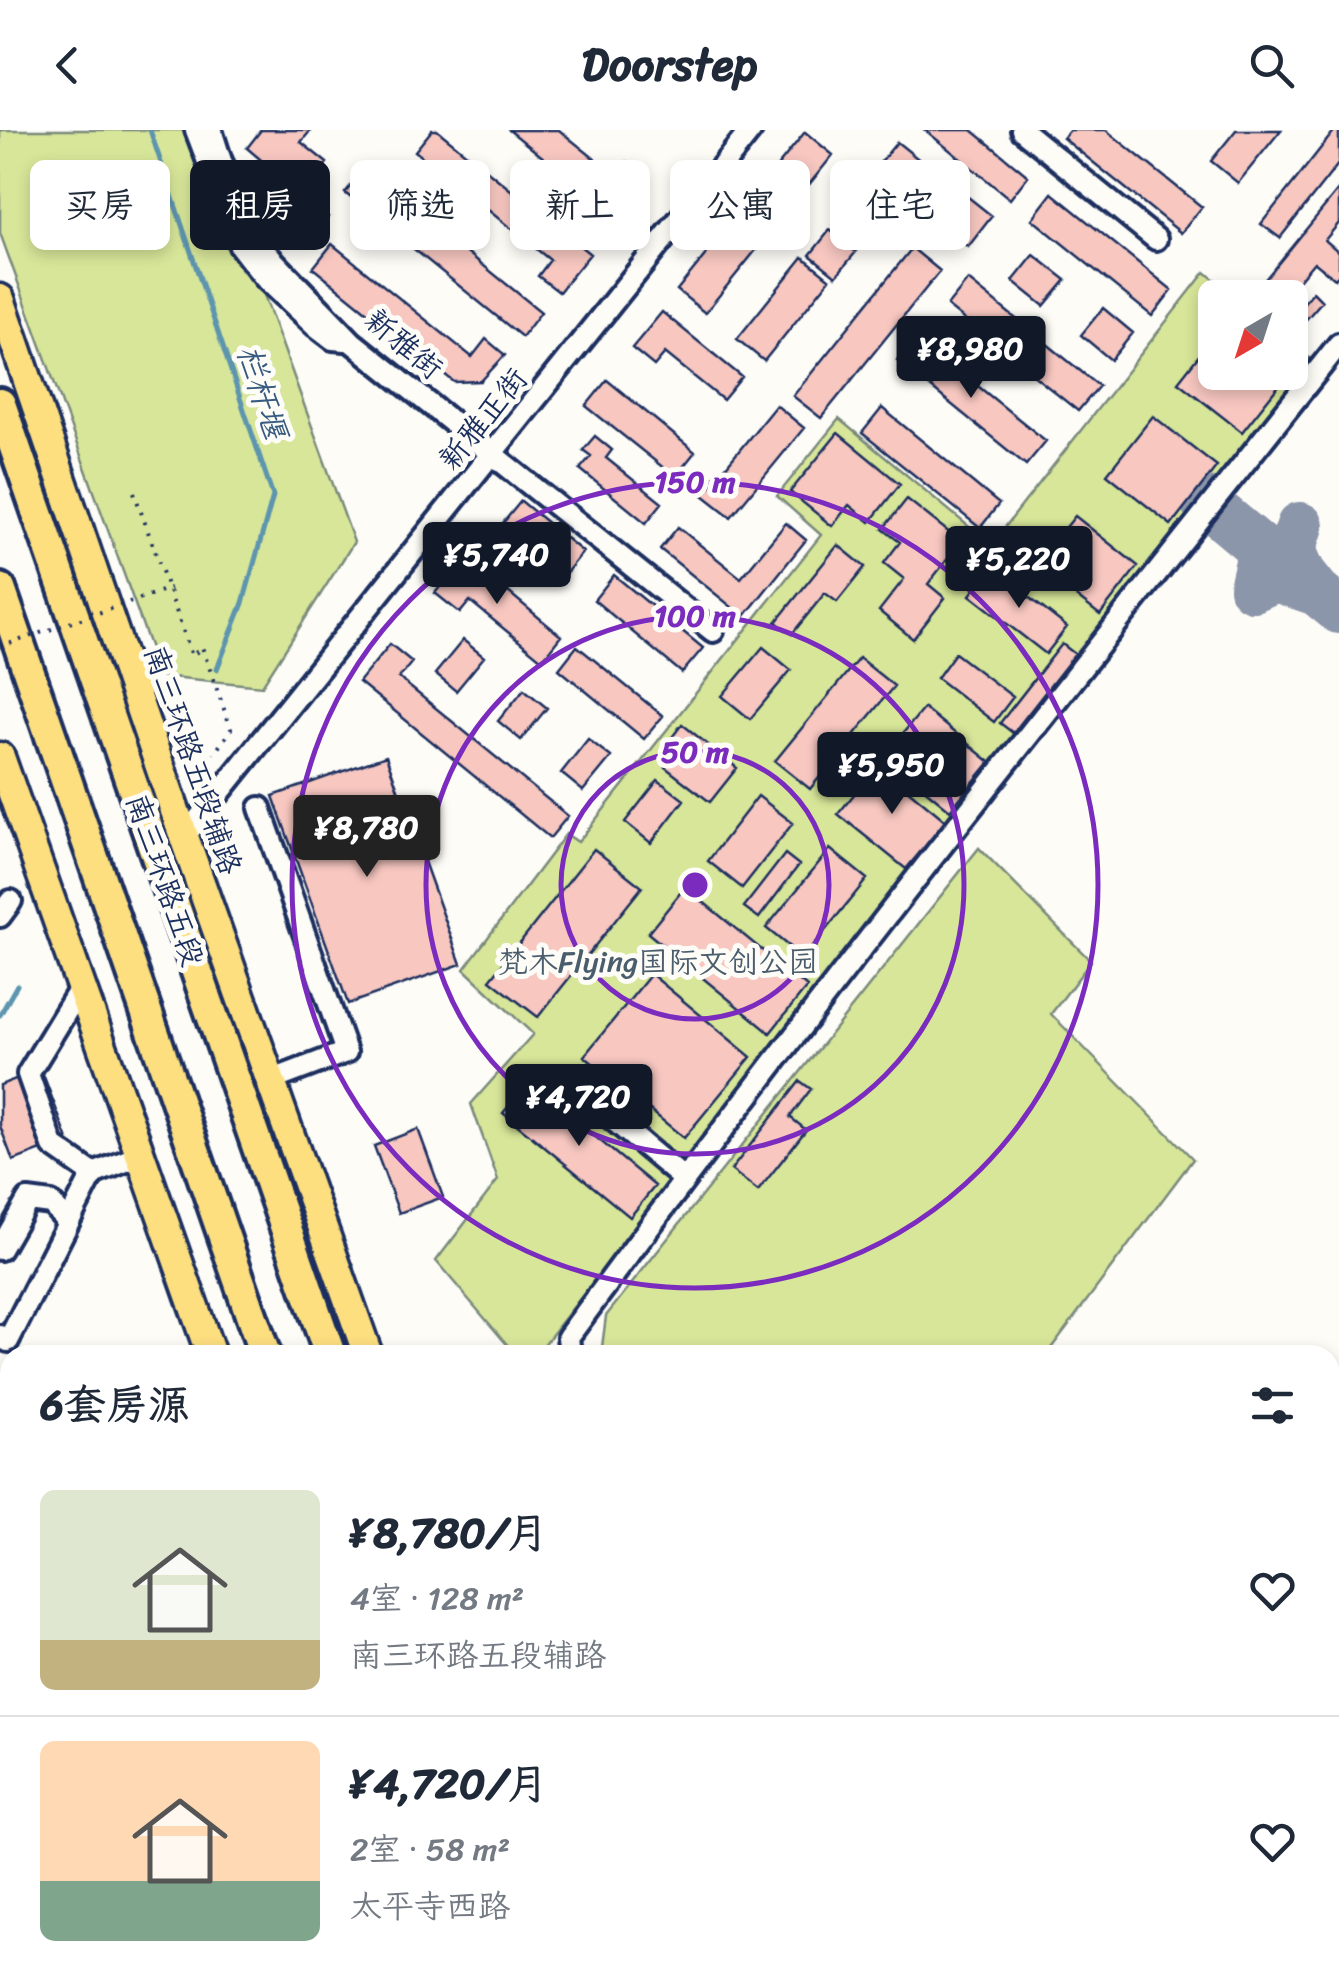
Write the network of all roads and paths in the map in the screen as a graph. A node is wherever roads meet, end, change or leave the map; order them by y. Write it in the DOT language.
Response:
graph roads {
  1 [pos="196,130"];
  2 [pos="212,130"];
  3 [pos="751,130"];
  4 [pos="1022,130"];
  5 [pos="1156,239"];
  6 [pos="0,298"];
  7 [pos="352,342"];
  8 [pos="1339,344"];
  9 [pos="0,404"];
  10 [pos="492,456"];
  11 [pos="134,492"];
  12 [pos="170,588"];
  13 [pos="0,590"];
  14 [pos="712,630"];
  15 [pos="0,647"];
  16 [pos="214,754"];
  17 [pos="0,757"];
  18 [pos="260,808"];
  19 [pos="184,837"];
  20 [pos="81,987"];
  21 [pos="270,1081"];
  22 [pos="586,1096"];
  23 [pos="141,1155"];
  24 [pos="93,1174"];
  25 [pos="684,1179"];
  26 [pos="68,1222"];
  27 [pos="0,1249"];
  28 [pos="0,1336"];
  29 [pos="208,1345"];
  30 [pos="262,1345"];
  31 [pos="327,1345"];
  32 [pos="364,1345"];
  33 [pos="570,1345"];
  1 -- 7 [label="street"];
  2 -- 7 [label="street, 新雅街"];
  3 -- 10 [label="street, 新雅正街"];
  4 -- 5 [label="street"];
  6 -- 19 [label="main road, 南三环路五段辅路"];
  7 -- 10 [label="street, 新雅街"];
  8 -- 25 [label="street"];
  9 -- 31 [label="highway, 南三环路五段"];
  10 -- 14 [label="street, 新雅街"];
  10 -- 19 [label="street, 新雅正街"];
  11 -- 12 [label="path"];
  12 -- 15 [label="path, bridge"];
  12 -- 16 [label="path"];
  13 -- 30 [label="highway, 南三环路五段"];
  17 -- 20 [label="main road"];
  18 -- 21 [label="street"];
  19 -- 21 [label="main road, 南三环路五段辅路"];
  20 -- 23 [label="main road"];
  20 -- 24 [label="street"];
  21 -- 32 [label="main road, 南三环路五段辅路"];
  22 -- 25 [label="street"];
  23 -- 24 [label="street"];
  23 -- 29 [label="main road"];
  24 -- 26 [label="street"];
  25 -- 33 [label="street"];
  26 -- 27 [label="street"];
  26 -- 28 [label="street"];
}
